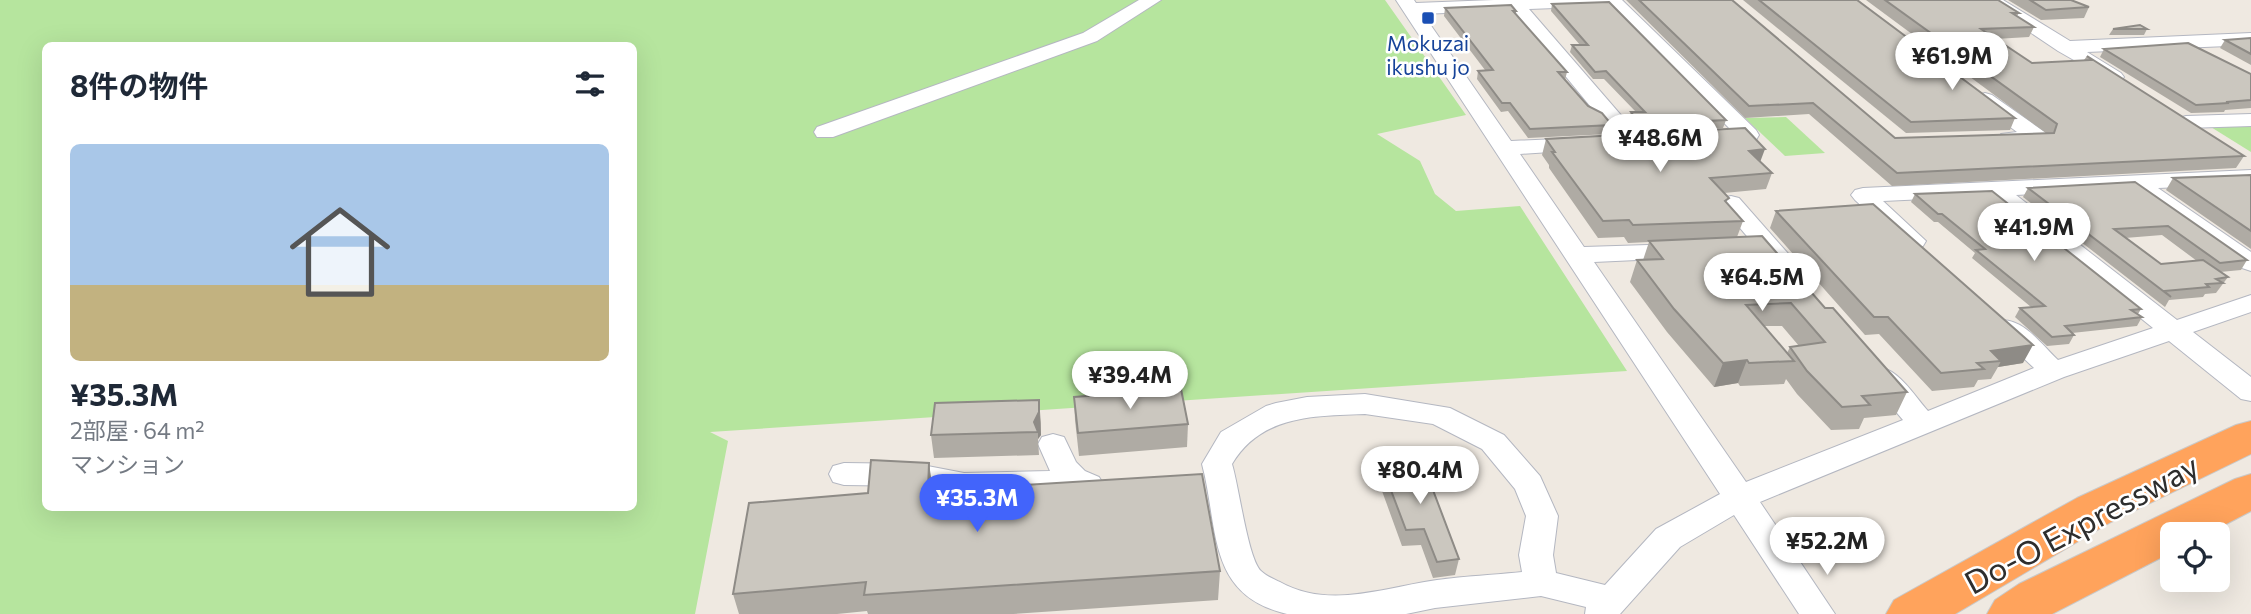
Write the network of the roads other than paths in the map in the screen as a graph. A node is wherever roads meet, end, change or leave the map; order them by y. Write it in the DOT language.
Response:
graph roads {
  1 [pos="1152,0"];
  2 [pos="1613,0"];
  3 [pos="1991,0"];
  4 [pos="1408,5"];
  5 [pos="1516,5"];
  6 [pos="2251,39"];
  7 [pos="2188,42"];
  8 [pos="2066,47"];
  9 [pos="2220,59"];
  10 [pos="2131,88"];
  11 [pos="1972,89"];
  12 [pos="2164,108"];
  13 [pos="2251,120"];
  14 [pos="2186,122"];
  15 [pos="825,131"];
  16 [pos="1709,137"];
  17 [pos="1992,139"];
  18 [pos="1657,140"];
  19 [pos="1631,141"];
  20 [pos="2218,143"];
  21 [pos="1504,148"];
  22 [pos="2247,165"];
  23 [pos="2134,182"];
  24 [pos="1994,189"];
  25 [pos="1731,204"];
  26 [pos="1769,247"];
  27 [pos="1741,248"];
  28 [pos="1700,250"];
  29 [pos="1577,255"];
  30 [pos="1934,260"];
  31 [pos="2251,263"];
  32 [pos="1796,278"];
  33 [pos="2251,303"];
  34 [pos="1994,315"];
  35 [pos="2173,330"];
  36 [pos="1859,351"];
  37 [pos="2219,366"];
  38 [pos="2054,371"];
  39 [pos="2251,392"];
  40 [pos="1922,423"];
  41 [pos="2251,436"];
  42 [pos="1053,444"];
  43 [pos="844,474"];
  44 [pos="1076,482"];
  45 [pos="1113,487"];
  46 [pos="1189,487"];
  47 [pos="2251,491"];
  48 [pos="1225,492"];
  49 [pos="1740,497"];
  50 [pos="1541,583"];
  51 [pos="1605,607"];
  52 [pos="1818,614"];
  53 [pos="1912,614"];
  54 [pos="2013,614"];
  1 -- 15 [label="street"];
  2 -- 5 [label="street"];
  2 -- 16 [label="street"];
  3 -- 8 [label="street"];
  4 -- 5 [label="street"];
  4 -- 21 [label="street"];
  5 -- 19 [label="street"];
  6 -- 7 [label="street"];
  7 -- 8 [label="street"];
  7 -- 9 [label="street"];
  8 -- 10 [label="street"];
  11 -- 17 [label="street"];
  12 -- 14 [label="street"];
  13 -- 14 [label="street"];
  14 -- 20 [label="street"];
  18 -- 19 [label="street"];
  19 -- 21 [label="street"];
  21 -- 29 [label="street"];
  22 -- 23 [label="street"];
  23 -- 24 [label="street"];
  23 -- 31 [label="street"];
  24 -- 30 [label="street"];
  24 -- 35 [label="street"];
  25 -- 26 [label="street"];
  26 -- 27 [label="street"];
  26 -- 32 [label="street"];
  28 -- 29 [label="street"];
  29 -- 49 [label="street"];
  33 -- 35 [label="street"];
  34 -- 38 [label="street"];
  35 -- 37 [label="street"];
  35 -- 38 [label="street"];
  36 -- 40 [label="street"];
  37 -- 39 [label="street"];
  38 -- 40 [label="street"];
  40 -- 49 [label="street"];
  41 -- 53 [label="highway, Do-O Expressway"];
  42 -- 44 [label="street"];
  43 -- 44 [label="street"];
  44 -- 45 [label="street"];
  46 -- 48 [label="street"];
  47 -- 54 [label="highway, Do-O Expressway"];
  48 -- 50 [label="street"];
  48 -- 50 [label="street"];
  49 -- 51 [label="street"];
  49 -- 52 [label="street"];
  50 -- 51 [label="street"];
}
